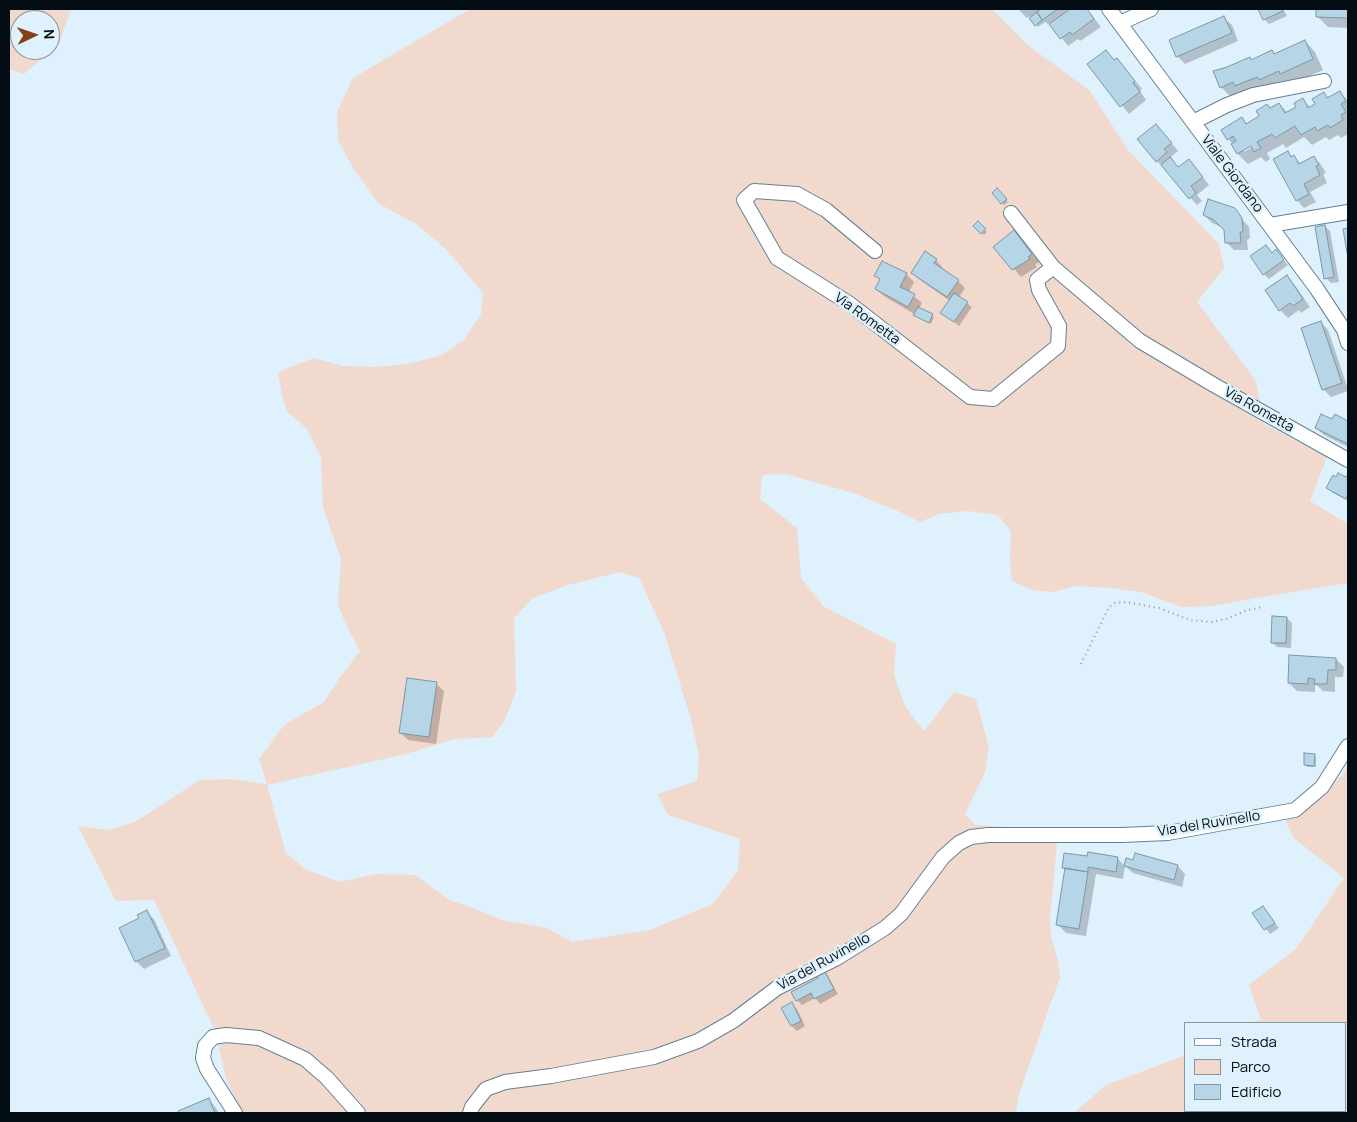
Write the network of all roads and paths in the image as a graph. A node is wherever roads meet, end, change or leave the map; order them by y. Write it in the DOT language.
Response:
graph roads {
  1 [pos="1109,9"];
  2 [pos="1151,9"];
  3 [pos="1120,23"];
  4 [pos="1324,82"];
  5 [pos="1193,122"];
  6 [pos="1348,212"];
  7 [pos="1012,213"];
  8 [pos="1270,225"];
  9 [pos="875,251"];
  10 [pos="1053,267"];
  11 [pos="1348,344"];
  12 [pos="1348,460"];
  13 [pos="1262,608"];
  14 [pos="1082,664"];
  15 [pos="1348,746"];
  16 [pos="235,1113"];
  17 [pos="358,1113"];
  18 [pos="470,1113"];
  1 -- 3 [label="street, Viale Giordano"];
  2 -- 3 [label="street"];
  3 -- 5 [label="street, Viale Giordano"];
  4 -- 5 [label="street"];
  5 -- 8 [label="street, Viale Giordano"];
  6 -- 8 [label="street"];
  7 -- 10 [label="street, Via Rometta"];
  8 -- 11 [label="street, Viale Giordano"];
  9 -- 10 [label="street, Via Rometta"];
  10 -- 12 [label="street, Via Rometta"];
  13 -- 14 [label="path"];
  15 -- 18 [label="street, Via del Ruvinello"];
  16 -- 17 [label="street"];
}
